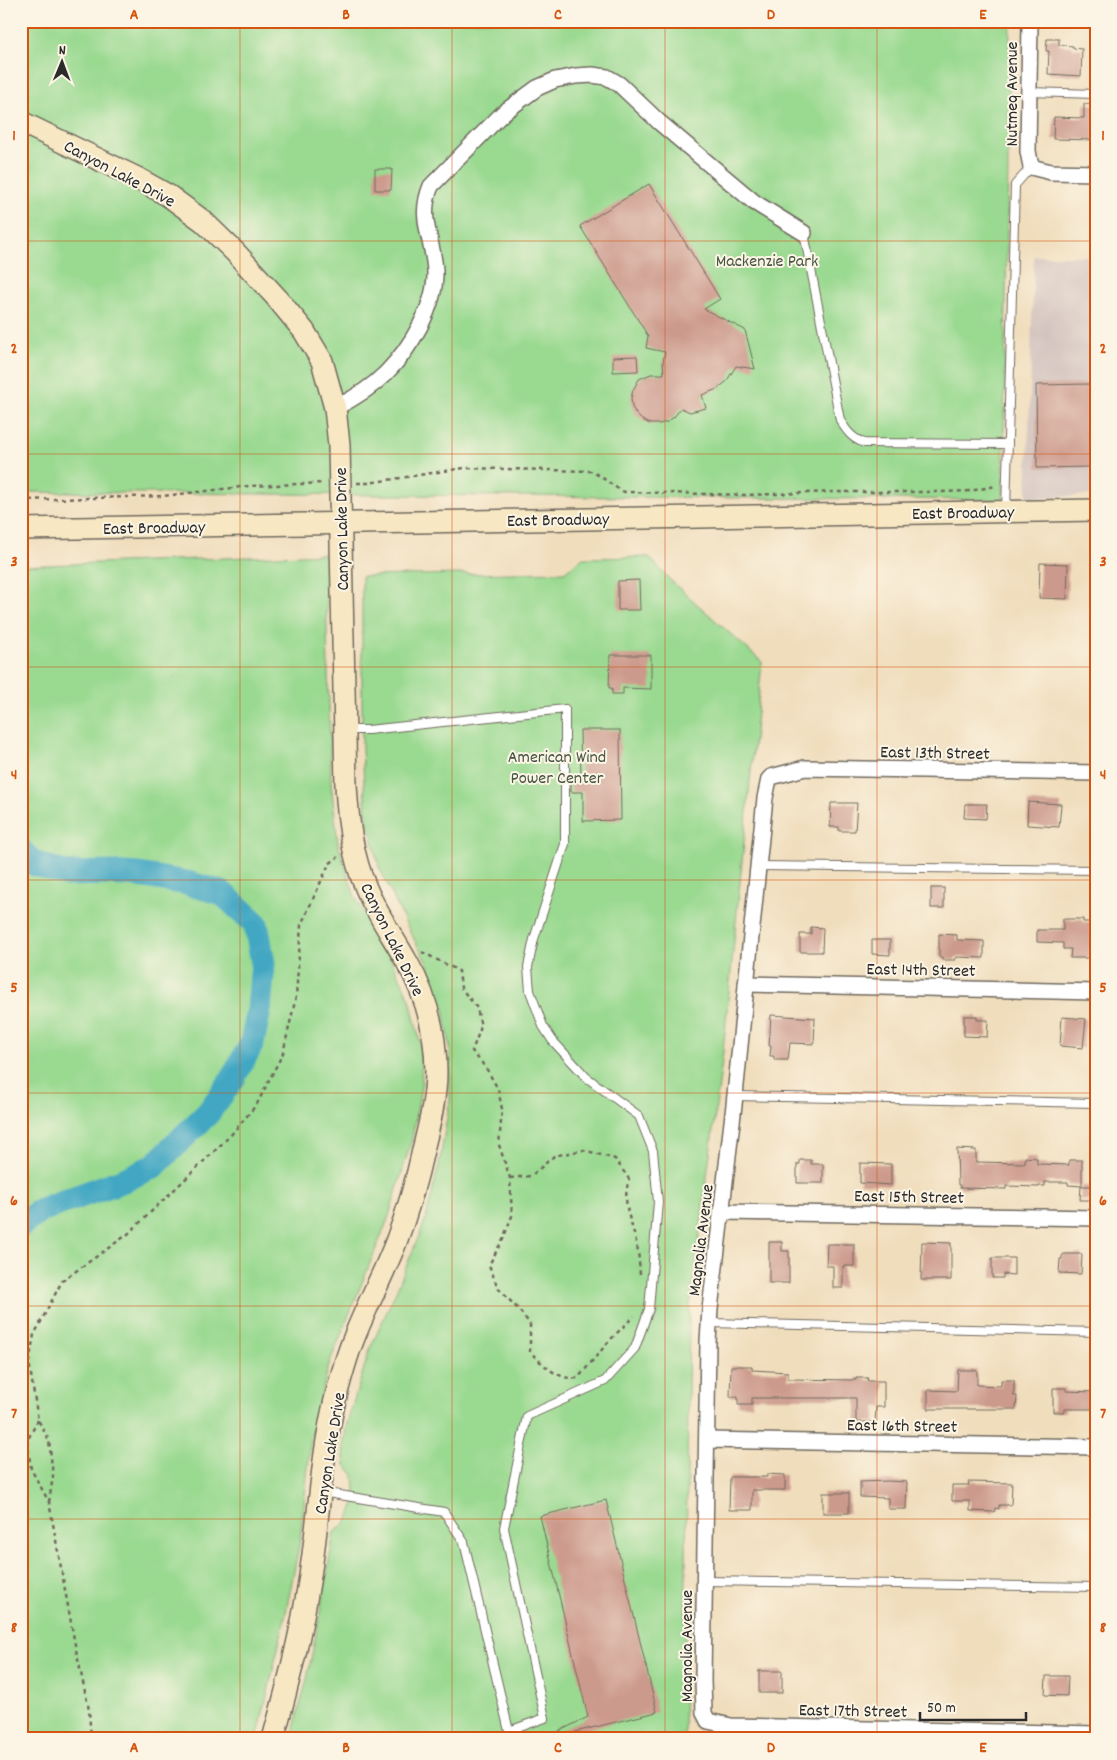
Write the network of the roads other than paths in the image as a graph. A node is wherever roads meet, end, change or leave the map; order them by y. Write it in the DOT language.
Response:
graph roads {
  1 [pos="1030,21"];
  2 [pos="1029,92"];
  3 [pos="1096,94"];
  4 [pos="21,122"];
  5 [pos="1031,167"];
  6 [pos="1096,173"];
  7 [pos="804,233"];
  8 [pos="336,408"];
  9 [pos="1008,444"];
  10 [pos="1096,510"];
  11 [pos="1006,512"];
  12 [pos="340,524"];
  13 [pos="21,529"];
  14 [pos="345,730"];
  15 [pos="1096,774"];
  16 [pos="774,776"];
  17 [pos="759,866"];
  18 [pos="1096,870"];
  19 [pos="746,984"];
  20 [pos="1096,992"];
  21 [pos="735,1096"];
  22 [pos="1096,1102"];
  23 [pos="722,1212"];
  24 [pos="1096,1218"];
  25 [pos="710,1323"];
  26 [pos="1096,1332"];
  27 [pos="707,1440"];
  28 [pos="1096,1447"];
  29 [pos="321,1492"];
  30 [pos="705,1581"];
  31 [pos="1096,1587"];
  32 [pos="704,1713"];
  33 [pos="1096,1734"];
  34 [pos="273,1739"];
  1 -- 2 [label="street, Nutmeq Avenue"];
  2 -- 3 [label="lane"];
  2 -- 5 [label="street, Nutmeq Avenue"];
  4 -- 8 [label="street, Canyon Lake Drive"];
  5 -- 6 [label="street"];
  5 -- 9 [label="lane"];
  7 -- 8 [label="street"];
  7 -- 9 [label="lane"];
  8 -- 12 [label="street, Canyon Lake Drive"];
  9 -- 11 [label="lane"];
  10 -- 11 [label="street, East Broadway"];
  11 -- 12 [label="street, East Broadway"];
  12 -- 13 [label="street, East Broadway"];
  12 -- 14 [label="street, Canyon Lake Drive"];
  14 -- 29 [label="street, Canyon Lake Drive"];
  14 -- 29 [label="lane"];
  15 -- 16 [label="street, East 13th Street"];
  16 -- 17 [label="street, Magnolia Avenue"];
  17 -- 18 [label="lane"];
  17 -- 19 [label="street, Magnolia Avenue"];
  19 -- 20 [label="street, East 14th Street"];
  19 -- 21 [label="street, Magnolia Avenue"];
  21 -- 22 [label="lane"];
  21 -- 23 [label="street, Magnolia Avenue"];
  23 -- 24 [label="street, East 15th Street"];
  23 -- 25 [label="street, Magnolia Avenue"];
  25 -- 26 [label="lane"];
  25 -- 27 [label="street, Magnolia Avenue"];
  27 -- 28 [label="street, East 16th Street"];
  27 -- 30 [label="street, Magnolia Avenue"];
  29 -- 34 [label="street, Canyon Lake Drive"];
  30 -- 31 [label="lane"];
  30 -- 32 [label="street, Magnolia Avenue"];
  32 -- 33 [label="street, East 17th Street"];
}
